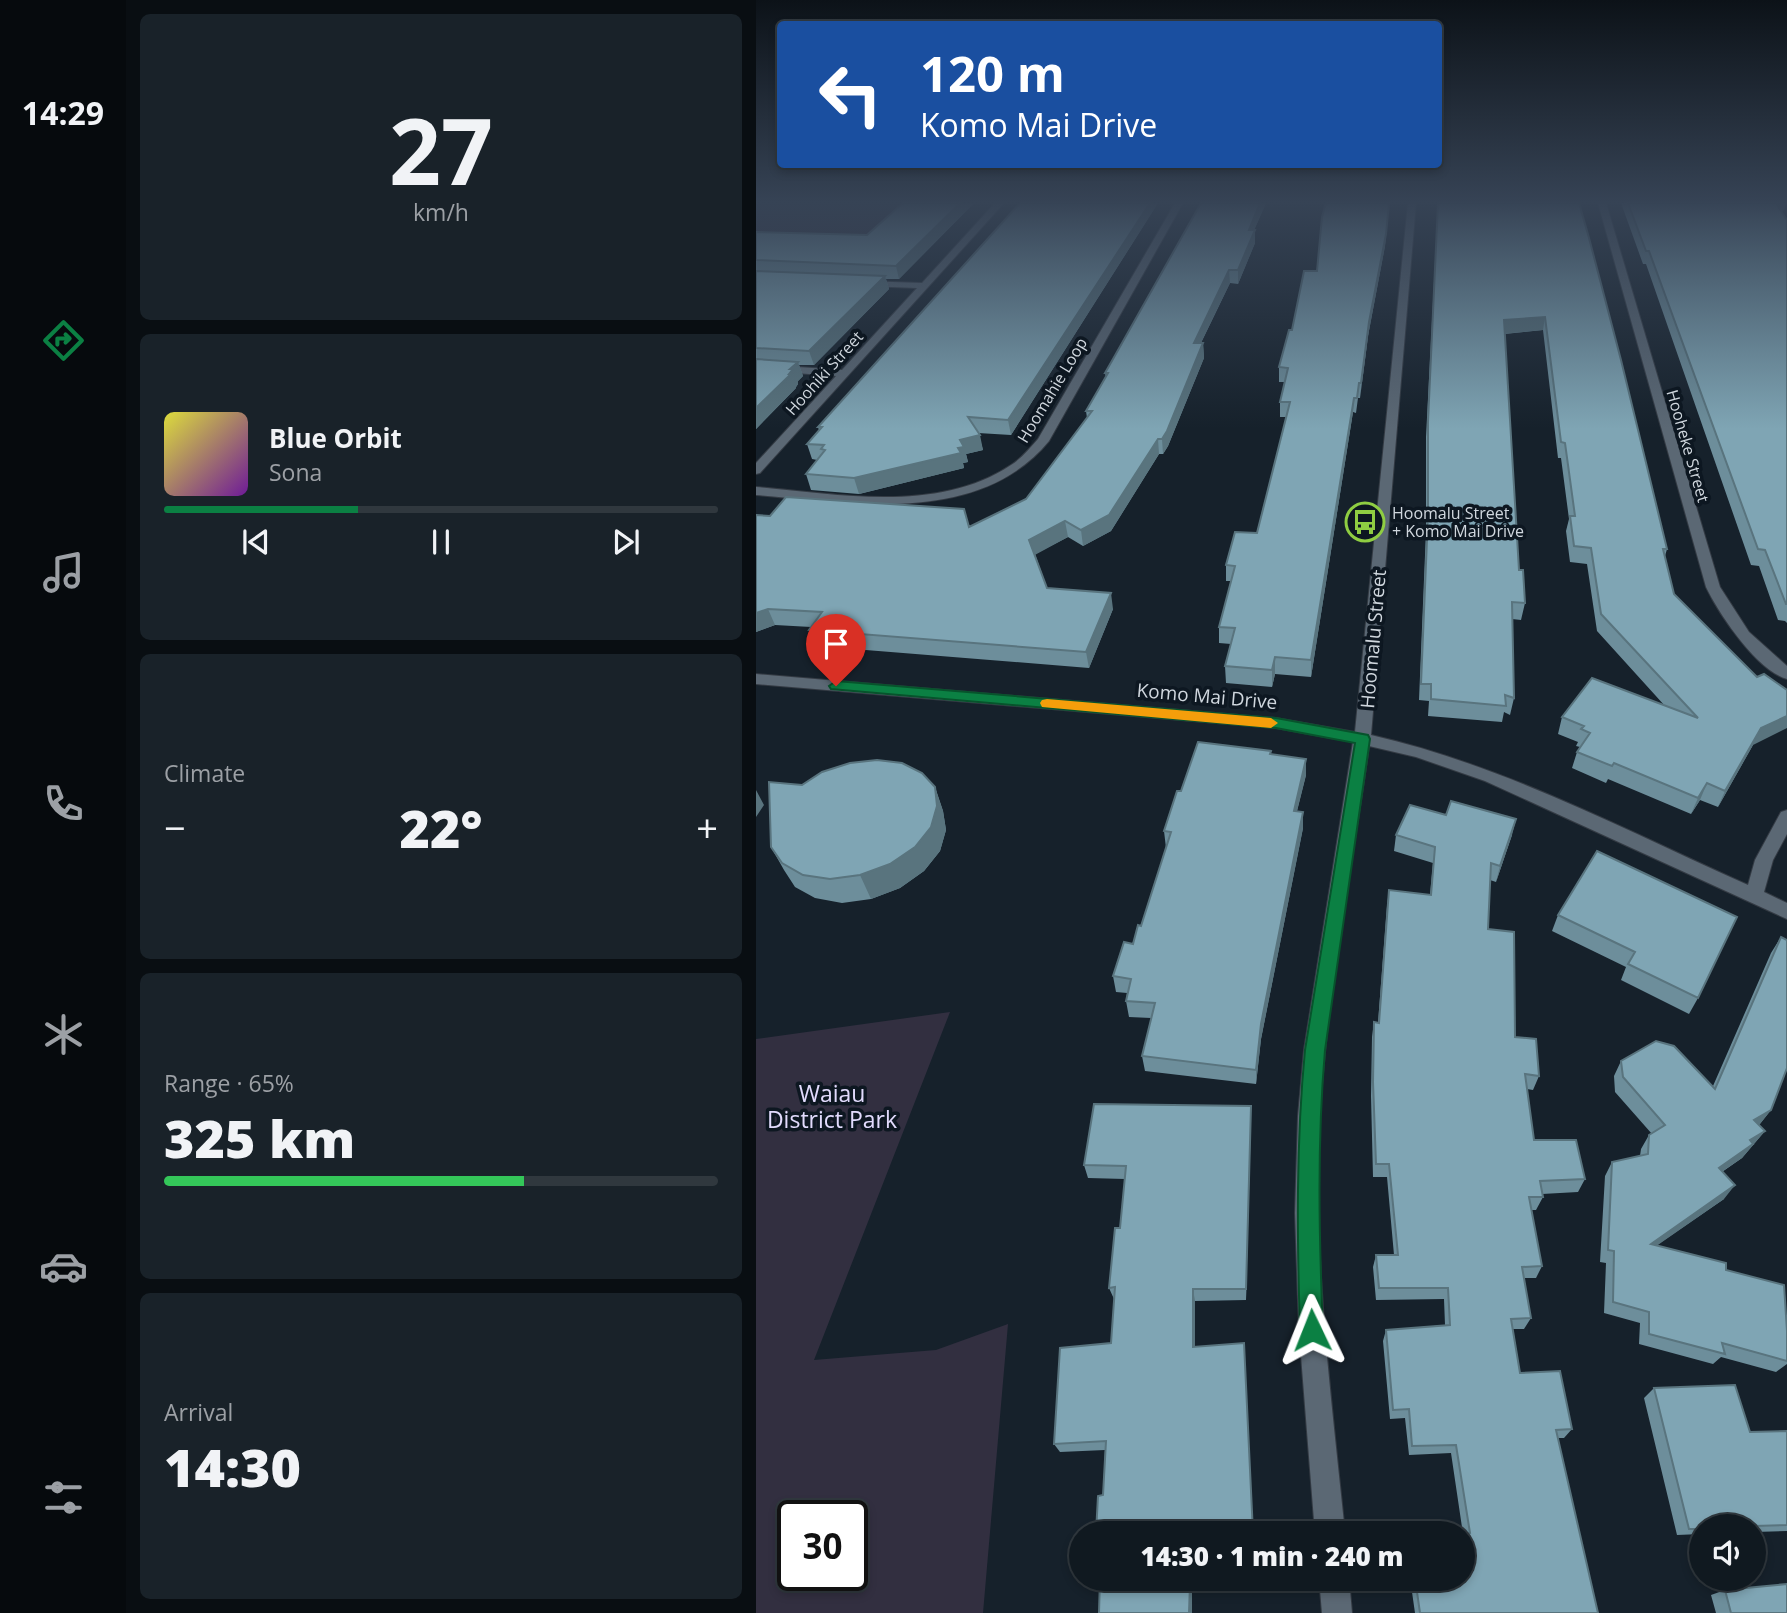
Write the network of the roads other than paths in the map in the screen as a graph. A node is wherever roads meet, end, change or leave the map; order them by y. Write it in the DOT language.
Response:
graph roads {
  1 [pos="931,278"];
  2 [pos="1136,278"];
  3 [pos="1405,278"];
  4 [pos="1624,278"];
  5 [pos="848,282"];
  6 [pos="924,286"];
  7 [pos="756,368"];
  8 [pos="845,373"];
  9 [pos="756,470"];
  10 [pos="756,491"];
  11 [pos="1787,674"];
  12 [pos="756,679"];
  13 [pos="1363,739"];
  14 [pos="1787,817"];
  15 [pos="1754,896"];
  16 [pos="1787,911"];
  17 [pos="1329,1521"];
  18 [pos="1335,1591"];
  19 [pos="1337,1613"];
  1 -- 6 [label="street, Hoohiki Street"];
  2 -- 10 [label="street, Hoomahie Loop"];
  3 -- 13 [label="street, Hoomalu Street"];
  4 -- 11 [label="street, Hooheke Street"];
  5 -- 6 [label="street"];
  6 -- 8 [label="street, Hoohiki Street"];
  7 -- 8 [label="street"];
  8 -- 9 [label="street, Hoohiki Street"];
  12 -- 13 [label="street, Komo Mai Drive"];
  13 -- 15 [label="street, Komo Mai Drive"];
  13 -- 17 [label="street, Hoomalu Street"];
  14 -- 15 [label="street"];
  15 -- 16 [label="street, Komo Mai Drive"];
  18 -- 19 [label="street"];
}
